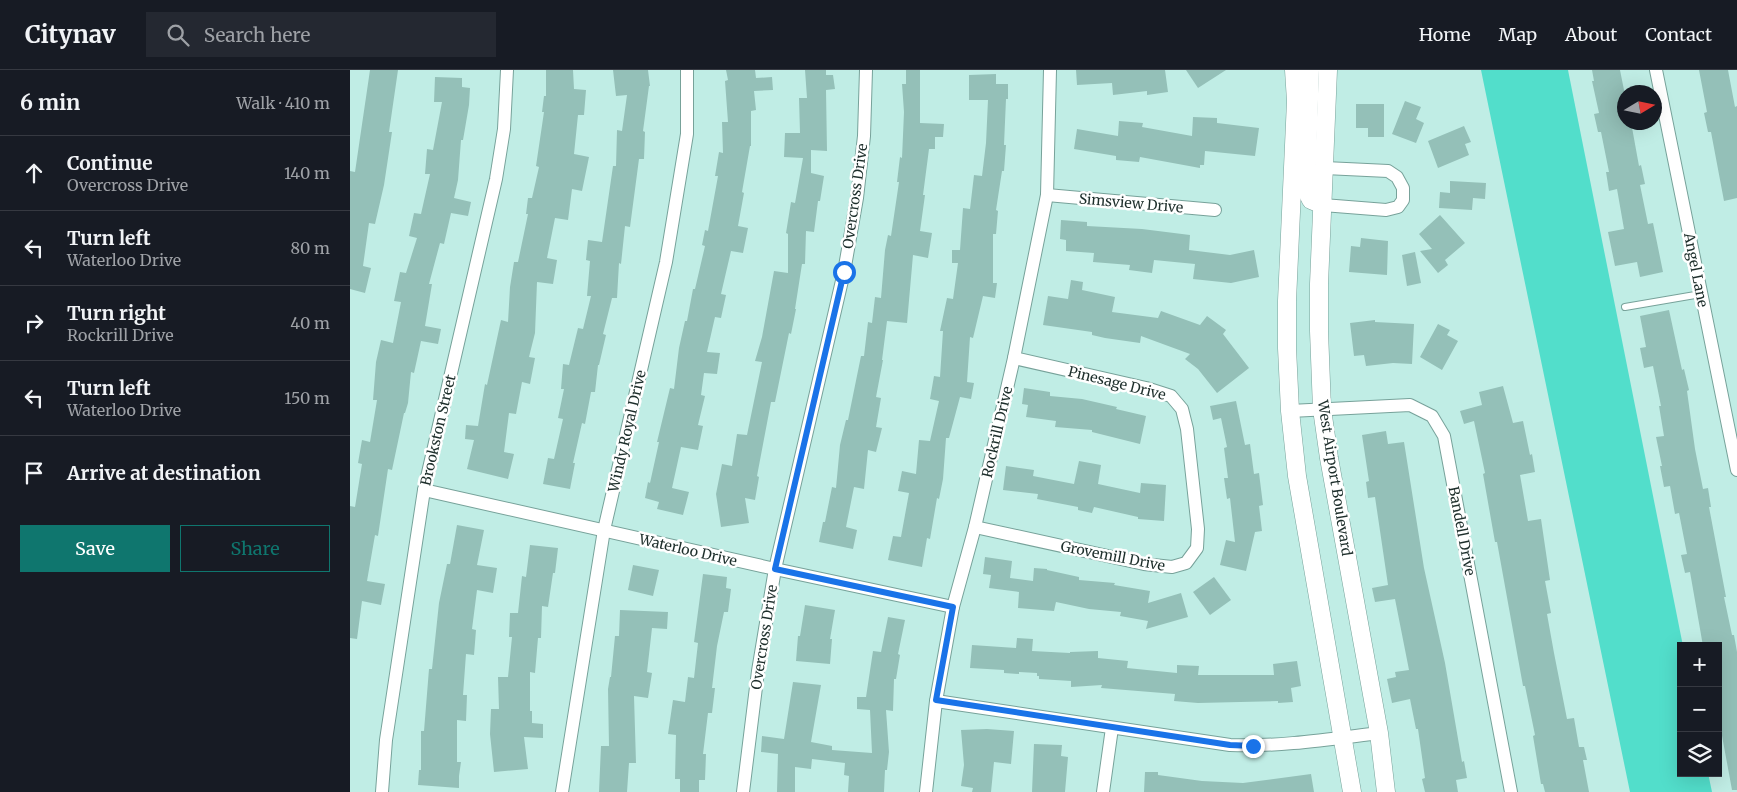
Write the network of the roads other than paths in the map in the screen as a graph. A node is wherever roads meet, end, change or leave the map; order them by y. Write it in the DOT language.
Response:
graph roads {
  1 [pos="507,70"];
  2 [pos="687,70"];
  3 [pos="866,70"];
  4 [pos="1050,70"];
  5 [pos="1294,70"];
  6 [pos="1310,70"];
  7 [pos="1328,70"];
  8 [pos="1656,70"];
  9 [pos="1325,168"];
  10 [pos="1047,195"];
  11 [pos="1323,205"];
  12 [pos="1214,210"];
  13 [pos="1701,294"];
  14 [pos="1625,308"];
  15 [pos="1014,358"];
  16 [pos="1322,409"];
  17 [pos="1290,411"];
  18 [pos="1737,470"];
  19 [pos="1192,471"];
  20 [pos="424,490"];
  21 [pos="976,527"];
  22 [pos="604,530"];
  23 [pos="775,569"];
  24 [pos="953,607"];
  25 [pos="936,700"];
  26 [pos="1112,728"];
  27 [pos="1379,733"];
  28 [pos="1344,737"];
  29 [pos="382,792"];
  30 [pos="562,792"];
  31 [pos="743,792"];
  32 [pos="926,792"];
  33 [pos="1103,792"];
  34 [pos="1352,792"];
  35 [pos="1386,792"];
  36 [pos="1511,792"];
  1 -- 20 [label="street, Brookston Street"];
  2 -- 22 [label="street, Windy Royal Drive"];
  3 -- 23 [label="street, Overcross Drive"];
  4 -- 10 [label="street, Rockrill Drive"];
  5 -- 17 [label="main road"];
  6 -- 11 [label="main road"];
  7 -- 9 [label="main road, West Airport Boulevard"];
  8 -- 13 [label="street, Angel Lane"];
  9 -- 11 [label="main road, West Airport Boulevard"];
  9 -- 11 [label="street"];
  10 -- 12 [label="street, Simsview Drive"];
  10 -- 15 [label="street, Rockrill Drive"];
  11 -- 16 [label="main road, West Airport Boulevard"];
  13 -- 14 [label="lane"];
  13 -- 18 [label="street, Angel Lane"];
  15 -- 19 [label="street, Pinesage Drive"];
  15 -- 21 [label="street, Rockrill Drive"];
  16 -- 17 [label="street, Bandell Drive"];
  16 -- 27 [label="main road, West Airport Boulevard"];
  16 -- 36 [label="street, Bandell Drive"];
  17 -- 28 [label="main road"];
  19 -- 21 [label="street, Grovemill Drive"];
  20 -- 22 [label="street, Waterloo Drive"];
  20 -- 29 [label="street, Brookston Street"];
  21 -- 24 [label="street, Rockrill Drive"];
  22 -- 23 [label="street, Waterloo Drive"];
  22 -- 30 [label="street, Windy Royal Drive"];
  23 -- 24 [label="street, Waterloo Drive"];
  23 -- 31 [label="street, Overcross Drive"];
  24 -- 25 [label="street, Rockrill Drive"];
  25 -- 26 [label="street"];
  25 -- 32 [label="street, Rockrill Drive"];
  26 -- 28 [label="street"];
  26 -- 33 [label="street"];
  27 -- 28 [label="street"];
  27 -- 35 [label="main road, West Airport Boulevard"];
  28 -- 34 [label="main road"];
}
